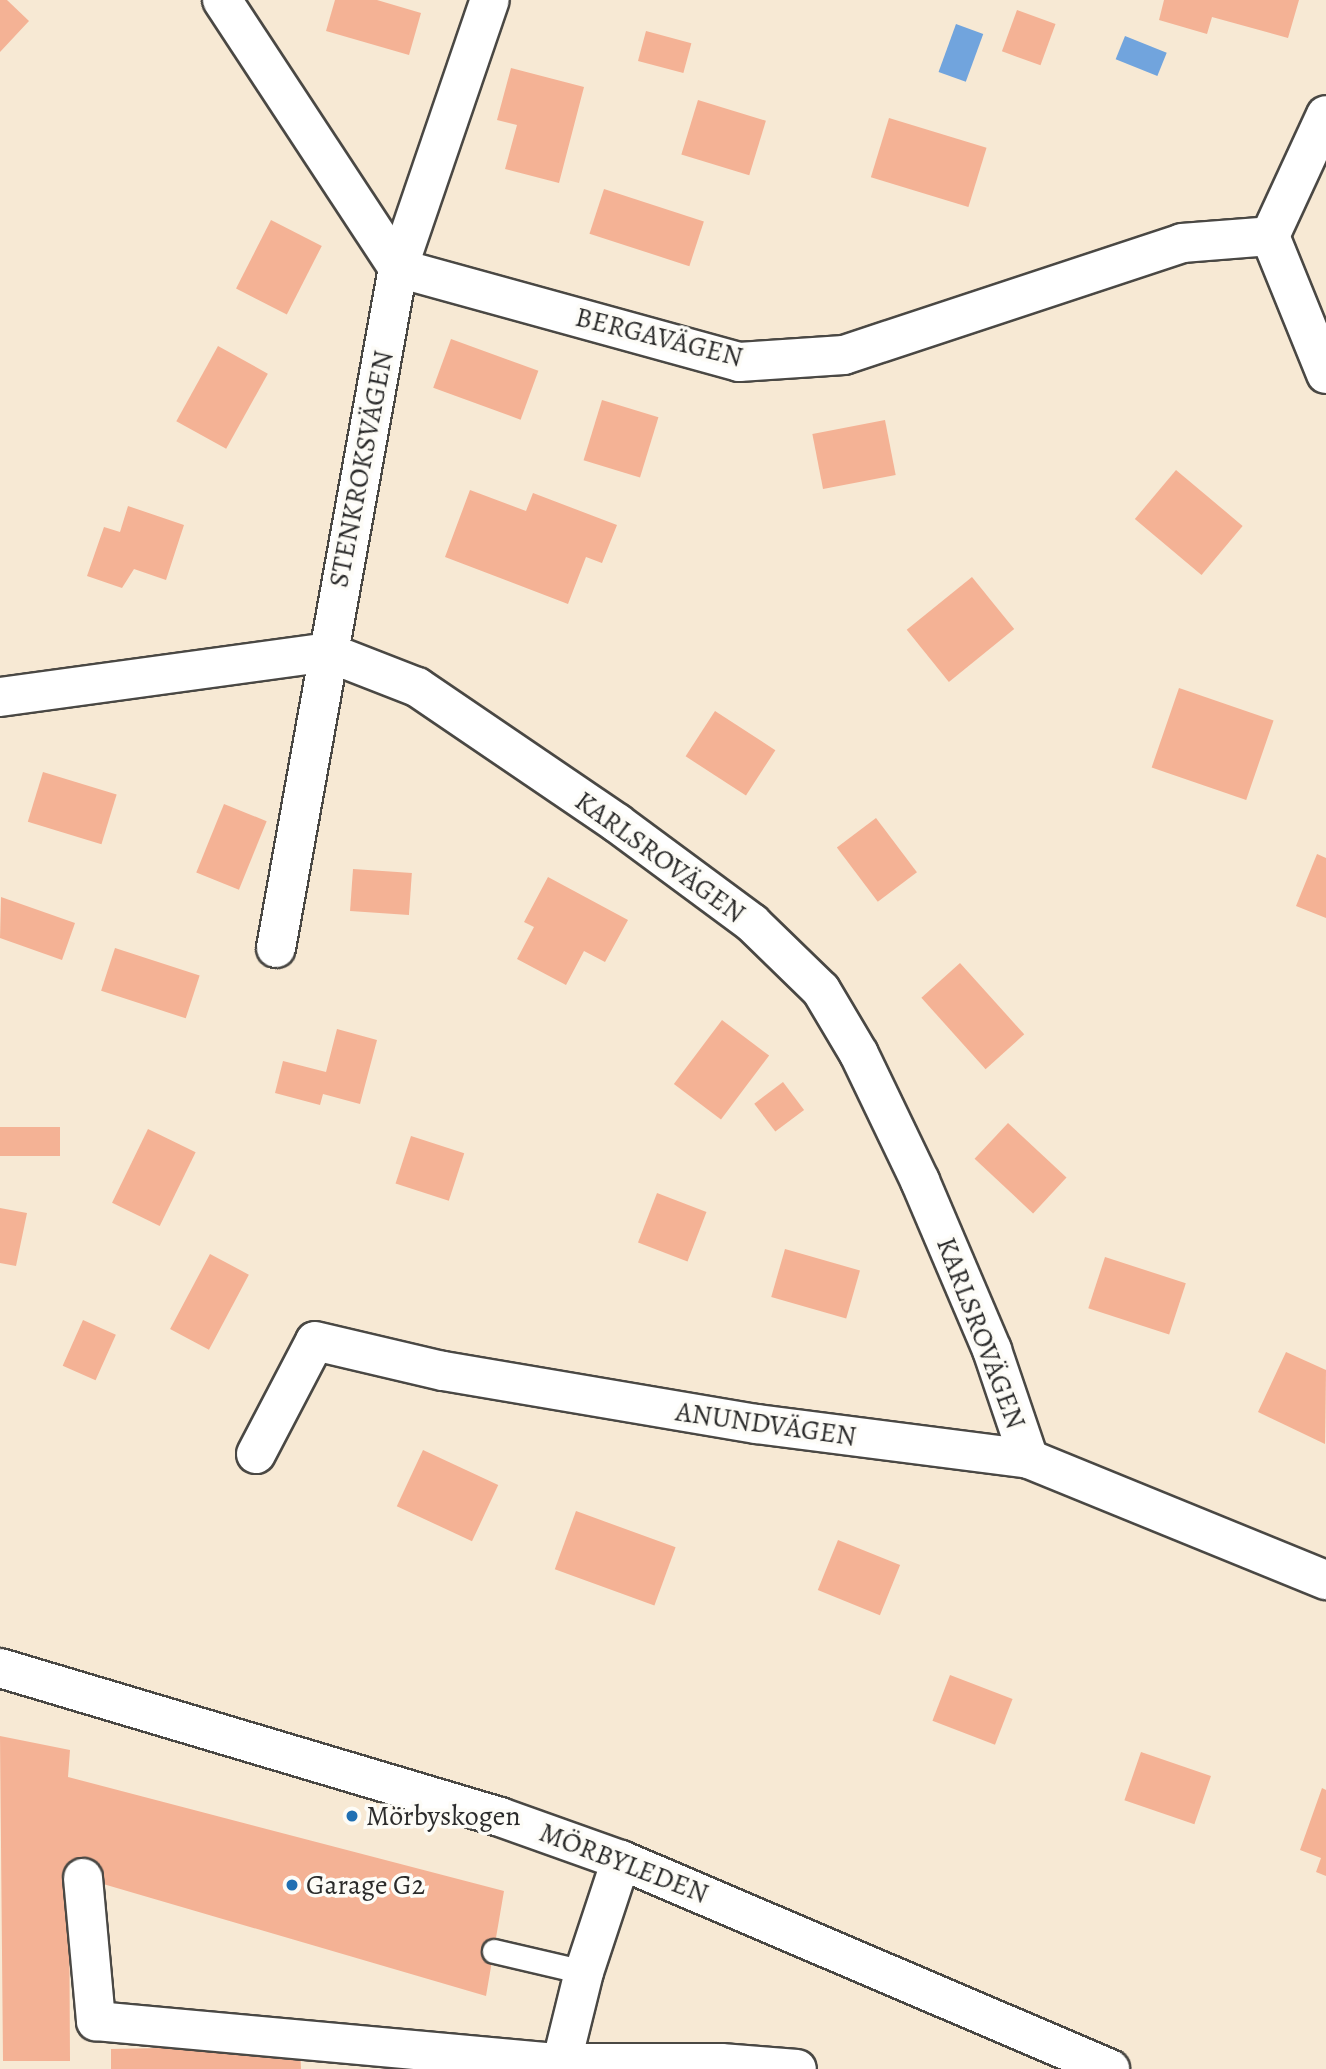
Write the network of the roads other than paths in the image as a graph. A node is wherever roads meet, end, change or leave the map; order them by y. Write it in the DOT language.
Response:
graph roads {
  1 [pos="222,0"];
  2 [pos="490,0"];
  3 [pos="1326,115"];
  4 [pos="1270,236"];
  5 [pos="398,268"];
  6 [pos="1326,374"];
  7 [pos="327,652"];
  8 [pos="0,697"];
  9 [pos="276,948"];
  10 [pos="256,1454"];
  11 [pos="1030,1460"];
  12 [pos="1326,1580"];
  13 [pos="0,1668"];
  14 [pos="621,1860"];
  15 [pos="83,1878"];
  16 [pos="494,1951"];
  17 [pos="584,1972"];
  18 [pos="560,2066"];
  19 [pos="797,2069"];
  20 [pos="1110,2069"];
  1 -- 5 [label="street"];
  2 -- 5 [label="street, STENKROKSVÄGEN"];
  3 -- 4 [label="street"];
  4 -- 5 [label="street, BERGAVÄGEN"];
  4 -- 6 [label="street"];
  5 -- 7 [label="street, STENKROKSVÄGEN"];
  7 -- 8 [label="street, KARLSROVÄGEN"];
  7 -- 9 [label="street, STENKROKSVÄGEN"];
  7 -- 11 [label="street, KARLSROVÄGEN"];
  10 -- 11 [label="street, ANUNDVÄGEN"];
  11 -- 12 [label="street, ANUNDVÄGEN"];
  13 -- 14 [label="street, MÖRBYLEDEN"];
  14 -- 17 [label="street"];
  14 -- 20 [label="street, MÖRBYLEDEN"];
  15 -- 18 [label="street"];
  16 -- 17 [label="lane"];
  17 -- 18 [label="street"];
  18 -- 19 [label="street"];
}
